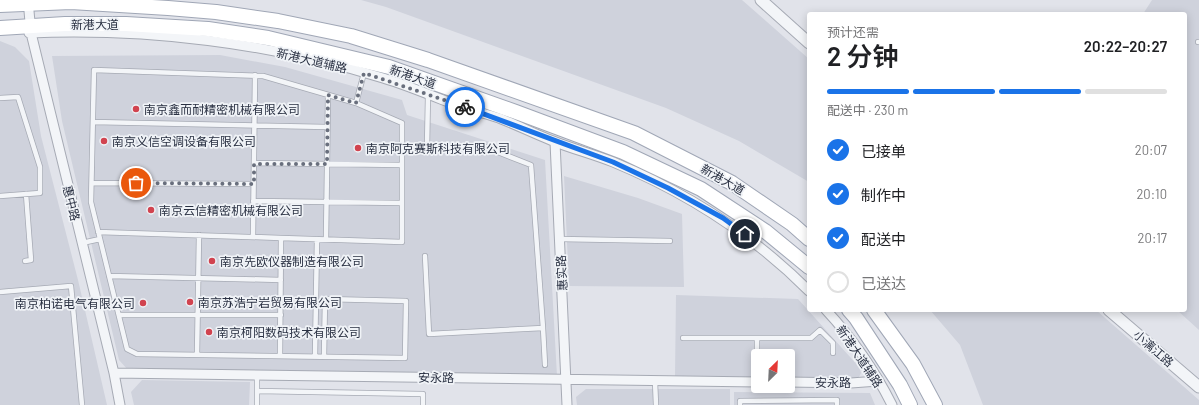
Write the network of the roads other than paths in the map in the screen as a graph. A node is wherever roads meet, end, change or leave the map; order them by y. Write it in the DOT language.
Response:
graph roads {
  1 [pos="761,0"];
  2 [pos="28,2"];
  3 [pos="0,6"];
  4 [pos="0,28"];
  5 [pos="31,29"];
  6 [pos="0,34"];
  7 [pos="807,41"];
  8 [pos="364,73"];
  9 [pos="255,75"];
  10 [pos="428,94"];
  11 [pos="328,95"];
  12 [pos="0,98"];
  13 [pos="356,103"];
  14 [pos="93,122"];
  15 [pos="254,126"];
  16 [pos="327,127"];
  17 [pos="555,142"];
  18 [pos="254,164"];
  19 [pos="327,164"];
  20 [pos="402,165"];
  21 [pos="92,183"];
  22 [pos="254,184"];
  23 [pos="26,194"];
  24 [pos="0,196"];
  25 [pos="253,201"];
  26 [pos="326,202"];
  27 [pos="402,203"];
  28 [pos="98,232"];
  29 [pos="199,235"];
  30 [pos="254,237"];
  31 [pos="807,237"];
  32 [pos="281,238"];
  33 [pos="100,239"];
  34 [pos="317,239"];
  35 [pos="326,239"];
  36 [pos="559,239"];
  37 [pos="670,241"];
  38 [pos="82,243"];
  39 [pos="425,256"];
  40 [pos="24,260"];
  41 [pos="807,265"];
  42 [pos="109,276"];
  43 [pos="199,278"];
  44 [pos="281,280"];
  45 [pos="807,289"];
  46 [pos="0,292"];
  47 [pos="828,312"];
  48 [pos="851,312"];
  49 [pos="875,312"];
  50 [pos="1111,312"];
  51 [pos="118,315"];
  52 [pos="198,315"];
  53 [pos="281,315"];
  54 [pos="543,328"];
  55 [pos="683,338"];
  56 [pos="757,338"];
  57 [pos="757,349"];
  58 [pos="832,352"];
  59 [pos="197,355"];
  60 [pos="280,356"];
  61 [pos="315,357"];
  62 [pos="324,357"];
  63 [pos="545,365"];
  64 [pos="114,373"];
  65 [pos="257,375"];
  66 [pos="566,380"];
  67 [pos="655,381"];
  68 [pos="878,381"];
  69 [pos="751,382"];
  70 [pos="795,382"];
  71 [pos="1199,387"];
  72 [pos="257,391"];
  73 [pos="82,405"];
  74 [pos="120,405"];
  75 [pos="257,405"];
  76 [pos="423,405"];
  77 [pos="567,405"];
  78 [pos="656,405"];
  79 [pos="740,405"];
  80 [pos="837,405"];
  81 [pos="892,405"];
  82 [pos="910,405"];
  83 [pos="935,405"];
  1 -- 7 [label="street"];
  2 -- 3 [label="main road, 新港大道"];
  2 -- 5 [label="street, 惠中路"];
  2 -- 31 [label="main road, 新港大道"];
  4 -- 5 [label="main road, 新港大道"];
  5 -- 6 [label="street, 新港大道辅路"];
  5 -- 8 [label="street, 新港大道辅路"];
  5 -- 38 [label="street, 惠中路"];
  5 -- 41 [label="main road, 新港大道"];
  8 -- 10 [label="street, 新港大道辅路"];
  8 -- 13 [label="lane"];
  9 -- 11 [label="lane"];
  9 -- 14 [label="lane"];
  9 -- 15 [label="lane"];
  10 -- 17 [label="street, 新港大道辅路"];
  10 -- 54 [label="lane"];
  11 -- 13 [label="lane"];
  11 -- 16 [label="lane"];
  12 -- 23 [label="lane"];
  13 -- 20 [label="lane"];
  14 -- 15 [label="lane"];
  14 -- 21 [label="lane"];
  15 -- 16 [label="lane"];
  15 -- 18 [label="lane"];
  16 -- 19 [label="lane"];
  17 -- 36 [label="street, 惠实路"];
  17 -- 45 [label="street, 新港大道辅路"];
  18 -- 19 [label="lane"];
  18 -- 22 [label="lane"];
  19 -- 20 [label="lane"];
  19 -- 26 [label="lane"];
  20 -- 27 [label="lane"];
  21 -- 22 [label="lane"];
  21 -- 28 [label="lane"];
  22 -- 25 [label="lane"];
  23 -- 24 [label="lane"];
  23 -- 40 [label="lane"];
  25 -- 26 [label="lane"];
  25 -- 30 [label="lane"];
  26 -- 27 [label="lane"];
  26 -- 35 [label="lane"];
  27 -- 35 [label="lane"];
  28 -- 29 [label="lane"];
  28 -- 33 [label="lane"];
  29 -- 30 [label="lane"];
  29 -- 43 [label="lane"];
  30 -- 32 [label="lane"];
  32 -- 34 [label="lane"];
  32 -- 44 [label="lane"];
  33 -- 38 [label="lane"];
  33 -- 42 [label="lane"];
  34 -- 35 [label="lane"];
  34 -- 61 [label="lane"];
  36 -- 37 [label="lane"];
  36 -- 66 [label="street, 惠实路"];
  38 -- 64 [label="street, 惠中路"];
  39 -- 54 [label="lane"];
  42 -- 43 [label="lane"];
  42 -- 51 [label="lane"];
  43 -- 44 [label="lane"];
  43 -- 52 [label="lane"];
  44 -- 53 [label="lane"];
  46 -- 73 [label="lane"];
  47 -- 68 [label="street, 新港大道辅路"];
  48 -- 82 [label="main road"];
  49 -- 83 [label="main road"];
  50 -- 71 [label="street, 小漓江路"];
  51 -- 52 [label="lane"];
  51 -- 59 [label="lane"];
  52 -- 53 [label="lane"];
  52 -- 59 [label="lane"];
  53 -- 60 [label="lane"];
  54 -- 63 [label="lane"];
  55 -- 56 [label="lane"];
  56 -- 57 [label="lane"];
  56 -- 58 [label="lane"];
  59 -- 60 [label="lane"];
  60 -- 61 [label="lane"];
  61 -- 62 [label="lane"];
  62 -- 62 [label="lane"];
  64 -- 65 [label="street, 安永路"];
  64 -- 74 [label="street, 惠中路"];
  65 -- 66 [label="street, 安永路"];
  65 -- 72 [label="lane"];
  66 -- 67 [label="street, 安永路"];
  66 -- 77 [label="street, 惠实路"];
  67 -- 69 [label="street, 安永路"];
  67 -- 78 [label="lane"];
  68 -- 70 [label="street, 安永路"];
  68 -- 81 [label="street, 新港大道辅路"];
  72 -- 75 [label="lane"];
  72 -- 76 [label="lane"];
  79 -- 80 [label="lane"];
}
